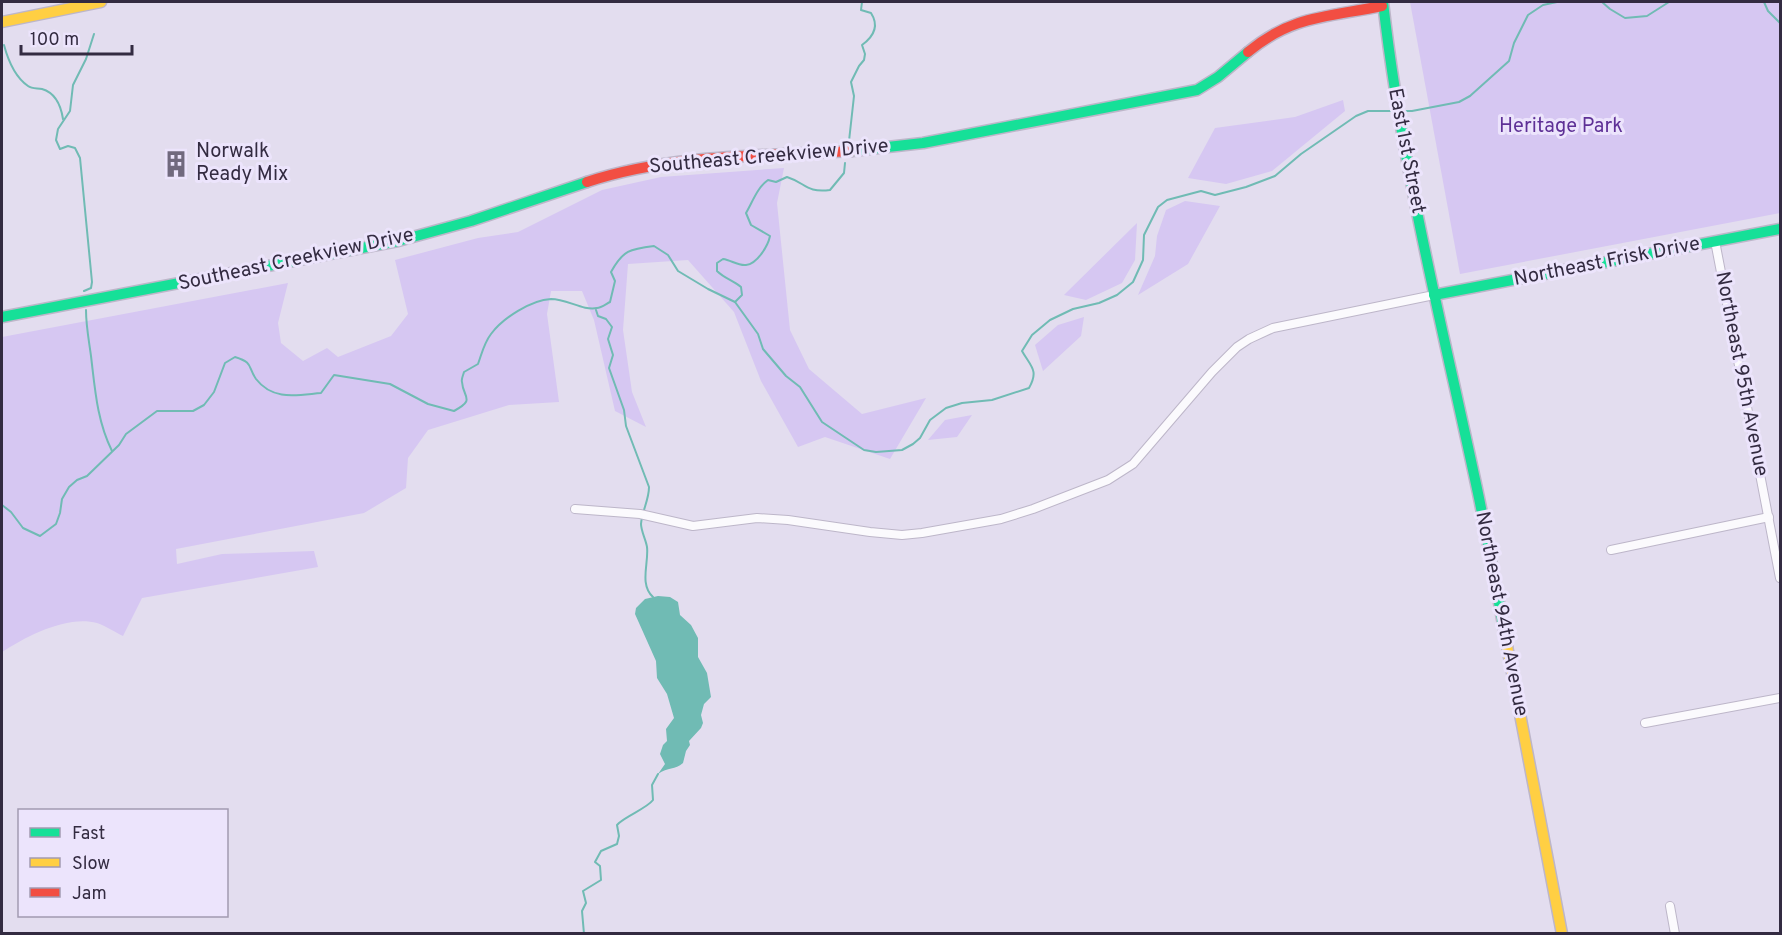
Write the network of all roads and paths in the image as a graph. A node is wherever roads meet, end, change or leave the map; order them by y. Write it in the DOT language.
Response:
graph roads {
  1 [pos="101,2"];
  2 [pos="1382,3"];
  3 [pos="2,22"];
  4 [pos="1780,229"];
  5 [pos="1715,242"];
  6 [pos="1434,295"];
  7 [pos="2,317"];
  8 [pos="575,509"];
  9 [pos="1769,517"];
  10 [pos="1611,550"];
  11 [pos="1780,578"];
  12 [pos="1780,698"];
  13 [pos="1646,723"];
  14 [pos="1670,906"];
  15 [pos="1562,933"];
  16 [pos="1676,933"];
  1 -- 3 [label="main road"];
  2 -- 6 [label="main road, East 1st Street"];
  2 -- 7 [label="main road, Southeast Creekview Drive"];
  4 -- 5 [label="main road, Northeast Frisk Drive"];
  5 -- 6 [label="main road, Northeast Frisk Drive"];
  5 -- 9 [label="street, Northeast 95th Avenue"];
  6 -- 8 [label="street"];
  6 -- 15 [label="main road, Northeast 94th Avenue"];
  9 -- 10 [label="street"];
  9 -- 11 [label="street, Northeast 95th Avenue"];
  12 -- 13 [label="street"];
  14 -- 16 [label="street"];
}
